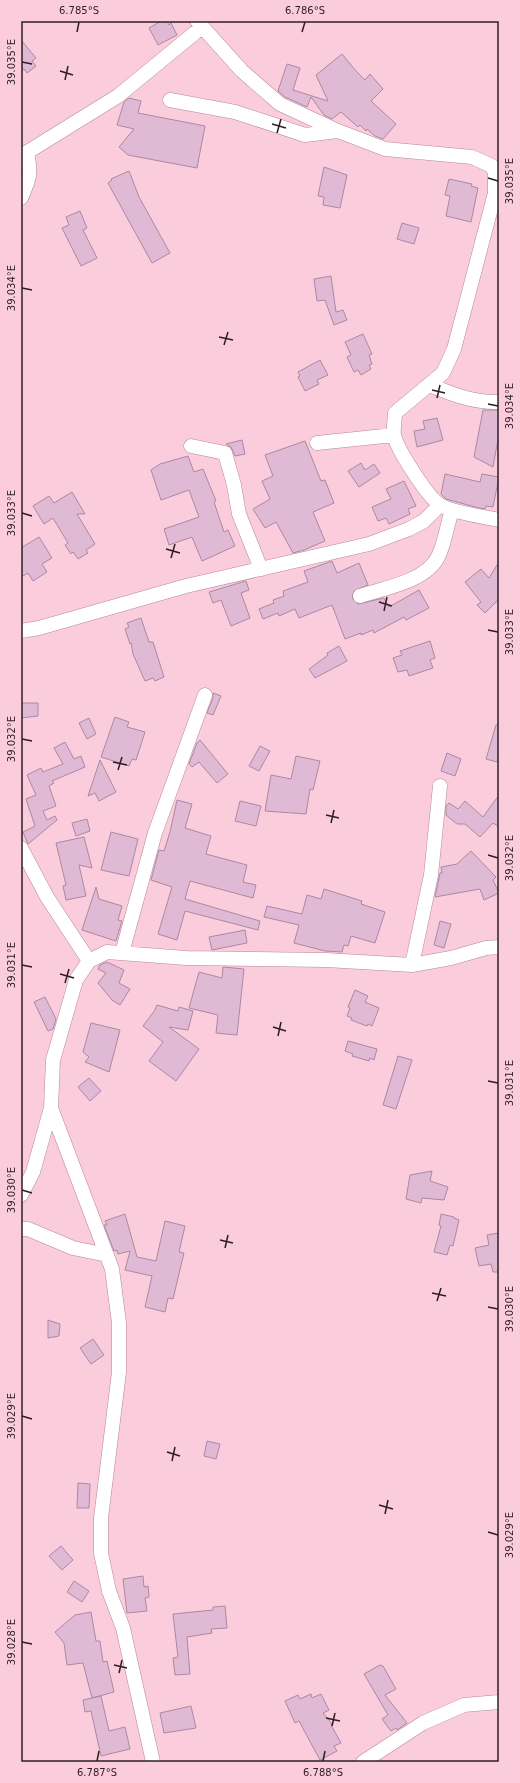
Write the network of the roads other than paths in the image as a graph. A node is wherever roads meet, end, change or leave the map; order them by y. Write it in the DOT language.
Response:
graph roads {
  1 [pos="200,24"];
  2 [pos="170,100"];
  3 [pos="338,131"];
  4 [pos="24,155"];
  5 [pos="497,171"];
  6 [pos="21,198"];
  7 [pos="430,385"];
  8 [pos="499,402"];
  9 [pos="394,435"];
  10 [pos="317,443"];
  11 [pos="192,446"];
  12 [pos="446,508"];
  13 [pos="499,520"];
  14 [pos="261,568"];
  15 [pos="360,596"];
  16 [pos="21,631"];
  17 [pos="205,695"];
  18 [pos="440,786"];
  19 [pos="21,848"];
  20 [pos="499,947"];
  21 [pos="122,953"];
  22 [pos="89,961"];
  23 [pos="412,965"];
  24 [pos="51,1108"];
  25 [pos="21,1195"];
  26 [pos="21,1229"];
  27 [pos="107,1255"];
  28 [pos="499,1702"];
  29 [pos="153,1762"];
  30 [pos="364,1762"];
  1 -- 3 [label="street"];
  1 -- 4 [label="street"];
  2 -- 3 [label="street"];
  3 -- 5 [label="street"];
  4 -- 6 [label="street"];
  5 -- 7 [label="street"];
  7 -- 8 [label="street"];
  7 -- 9 [label="street"];
  9 -- 10 [label="street"];
  9 -- 12 [label="street"];
  11 -- 14 [label="street"];
  12 -- 13 [label="street"];
  12 -- 14 [label="street"];
  12 -- 15 [label="street"];
  14 -- 16 [label="street"];
  17 -- 21 [label="street"];
  18 -- 23 [label="street"];
  19 -- 22 [label="street"];
  20 -- 23 [label="street"];
  21 -- 22 [label="street"];
  21 -- 23 [label="street"];
  22 -- 24 [label="street"];
  24 -- 25 [label="street"];
  24 -- 27 [label="street"];
  26 -- 27 [label="street"];
  27 -- 29 [label="street"];
  28 -- 30 [label="street"];
}
